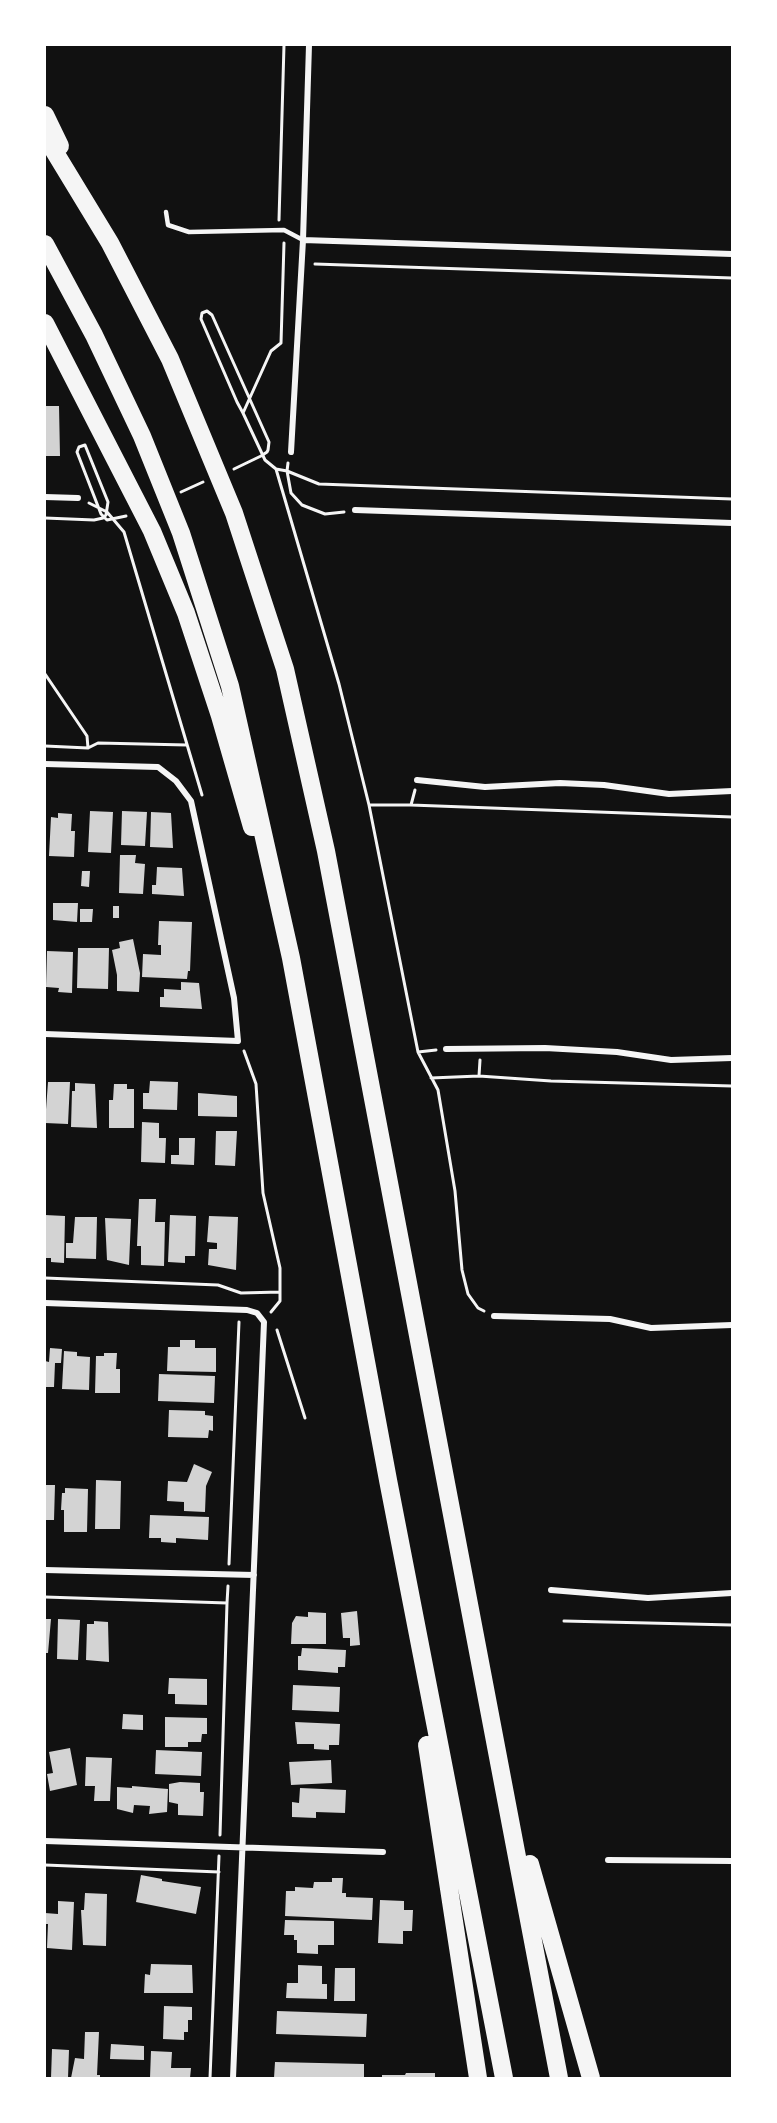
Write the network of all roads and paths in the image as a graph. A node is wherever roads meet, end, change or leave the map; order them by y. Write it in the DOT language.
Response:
graph roads {
  1 [pos="284,45"];
  2 [pos="309,45"];
  3 [pos="45,115"];
  4 [pos="45,136"];
  5 [pos="166,212"];
  6 [pos="285,230"];
  7 [pos="303,240"];
  8 [pos="110,243"];
  9 [pos="45,244"];
  10 [pos="732,254"];
  11 [pos="315,264"];
  12 [pos="732,278"];
  13 [pos="45,323"];
  14 [pos="243,413"];
  15 [pos="77,452"];
  16 [pos="291,452"];
  17 [pos="230,470"];
  18 [pos="208,480"];
  19 [pos="177,494"];
  20 [pos="45,497"];
  21 [pos="78,498"];
  22 [pos="732,499"];
  23 [pos="355,510"];
  24 [pos="135,513"];
  25 [pos="732,523"];
  26 [pos="45,674"];
  27 [pos="187,745"];
  28 [pos="45,746"];
  29 [pos="88,748"];
  30 [pos="45,764"];
  31 [pos="417,780"];
  32 [pos="732,791"];
  33 [pos="204,803"];
  34 [pos="369,805"];
  35 [pos="411,805"];
  36 [pos="732,817"];
  37 [pos="291,958"];
  38 [pos="45,1034"];
  39 [pos="481,1048"];
  40 [pos="446,1049"];
  41 [pos="418,1052"];
  42 [pos="247,1056"];
  43 [pos="732,1058"];
  44 [pos="479,1076"];
  45 [pos="431,1078"];
  46 [pos="732,1086"];
  47 [pos="45,1278"];
  48 [pos="280,1292"];
  49 [pos="243,1293"];
  50 [pos="45,1303"];
  51 [pos="241,1310"];
  52 [pos="274,1311"];
  53 [pos="494,1316"];
  54 [pos="261,1317"];
  55 [pos="275,1319"];
  56 [pos="732,1325"];
  57 [pos="276,1328"];
  58 [pos="305,1418"];
  59 [pos="387,1480"];
  60 [pos="45,1570"];
  61 [pos="228,1575"];
  62 [pos="254,1575"];
  63 [pos="551,1590"];
  64 [pos="732,1593"];
  65 [pos="45,1596"];
  66 [pos="564,1621"];
  67 [pos="732,1625"];
  68 [pos="503,1773"];
  69 [pos="45,1841"];
  70 [pos="242,1849"];
  71 [pos="383,1852"];
  72 [pos="608,1860"];
  73 [pos="732,1860"];
  74 [pos="45,1865"];
  75 [pos="219,1872"];
  76 [pos="233,2078"];
  77 [pos="478,2078"];
  78 [pos="504,2078"];
  79 [pos="559,2078"];
  80 [pos="591,2078"];
  1 -- 6 [label="path"];
  2 -- 7 [label="street"];
  3 -- 8 [label="highway"];
  4 -- 8 [label="highway"];
  5 -- 6 [label="lane"];
  6 -- 7 [label="lane"];
  6 -- 14 [label="path"];
  7 -- 10 [label="street"];
  7 -- 16 [label="street"];
  8 -- 68 [label="highway"];
  9 -- 37 [label="highway"];
  11 -- 12 [label="path"];
  13 -- 37 [label="highway"];
  14 -- 17 [label="path"];
  14 -- 34 [label="path"];
  15 -- 24 [label="path"];
  18 -- 19 [label="path"];
  20 -- 21 [label="street"];
  21 -- 27 [label="path"];
  22 -- 23 [label="path"];
  23 -- 25 [label="street"];
  26 -- 29 [label="path"];
  27 -- 29 [label="path"];
  27 -- 33 [label="path"];
  28 -- 29 [label="path"];
  30 -- 38 [label="street"];
  31 -- 32 [label="street"];
  31 -- 35 [label="path"];
  34 -- 35 [label="path"];
  34 -- 41 [label="path"];
  35 -- 36 [label="path"];
  37 -- 59 [label="highway"];
  39 -- 40 [label="street"];
  39 -- 43 [label="street"];
  39 -- 44 [label="path"];
  40 -- 41 [label="path"];
  41 -- 45 [label="path"];
  42 -- 48 [label="path"];
  44 -- 45 [label="path"];
  44 -- 46 [label="path"];
  45 -- 53 [label="path"];
  47 -- 49 [label="path"];
  48 -- 49 [label="path"];
  48 -- 52 [label="path"];
  49 -- 51 [label="path"];
  50 -- 51 [label="street"];
  51 -- 54 [label="street"];
  51 -- 61 [label="path"];
  52 -- 54 [label="path"];
  52 -- 55 [label="path"];
  53 -- 56 [label="street"];
  54 -- 62 [label="street"];
  57 -- 58 [label="path"];
  59 -- 77 [label="highway"];
  59 -- 78 [label="highway"];
  60 -- 61 [label="street"];
  61 -- 62 [label="street"];
  61 -- 65 [label="path"];
  62 -- 70 [label="street"];
  63 -- 64 [label="street"];
  66 -- 67 [label="path"];
  68 -- 79 [label="highway"];
  68 -- 80 [label="highway"];
  69 -- 70 [label="street"];
  70 -- 71 [label="street"];
  70 -- 76 [label="street"];
  72 -- 73 [label="street"];
  74 -- 75 [label="path"];
}
